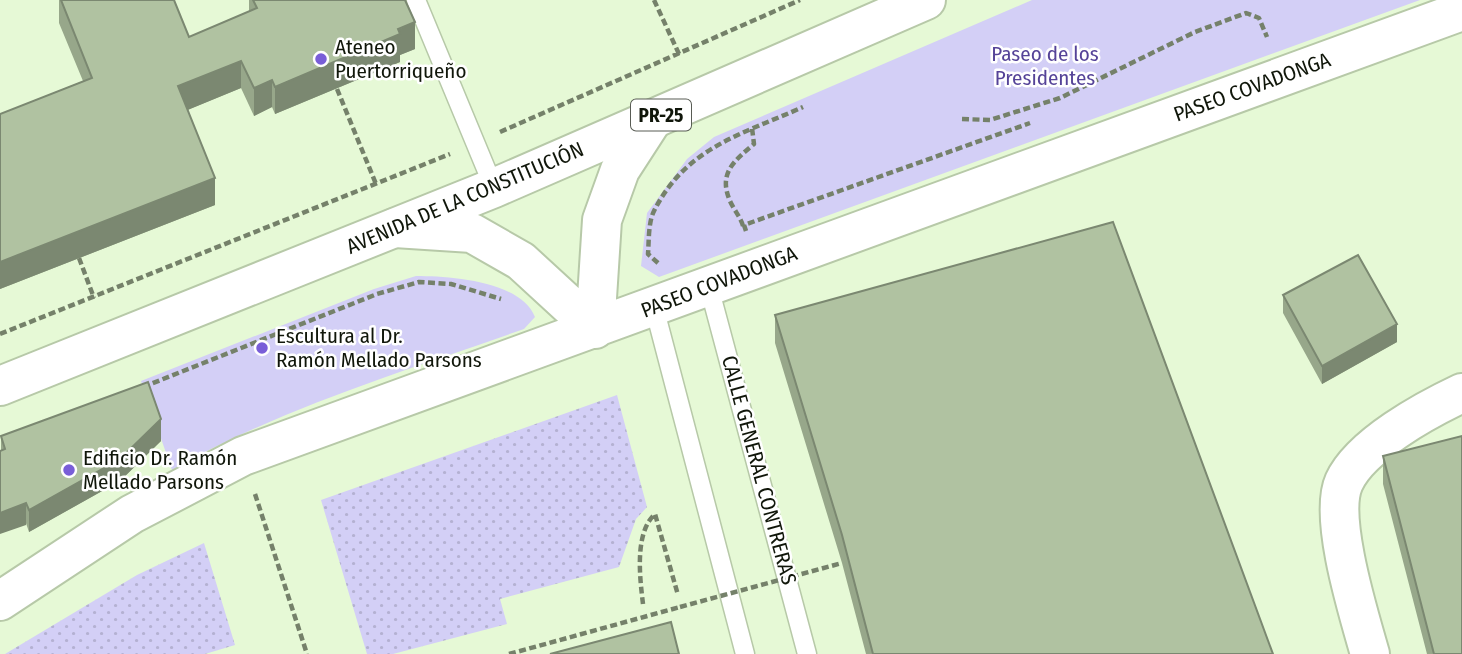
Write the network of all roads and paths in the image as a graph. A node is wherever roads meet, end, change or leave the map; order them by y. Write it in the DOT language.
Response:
graph roads {
  1 [pos="416,0"];
  2 [pos="654,0"];
  3 [pos="800,0"];
  4 [pos="926,0"];
  5 [pos="873,11"];
  6 [pos="1462,11"];
  7 [pos="1267,37"];
  8 [pos="679,54"];
  9 [pos="337,89"];
  10 [pos="803,107"];
  11 [pos="653,119"];
  12 [pos="962,119"];
  13 [pos="752,128"];
  14 [pos="475,143"];
  15 [pos="376,184"];
  16 [pos="494,188"];
  17 [pos="395,228"];
  18 [pos="735,233"];
  19 [pos="79,258"];
  20 [pos="660,266"];
  21 [pos="709,286"];
  22 [pos="94,298"];
  23 [pos="503,299"];
  24 [pos="654,307"];
  25 [pos="595,329"];
  26 [pos="0,334"];
  27 [pos="0,386"];
  28 [pos="132,391"];
  29 [pos="1462,393"];
  30 [pos="263,520"];
  31 [pos="842,563"];
  32 [pos="678,595"];
  33 [pos="0,601"];
  34 [pos="643,604"];
  35 [pos="307,654"];
  36 [pos="509,654"];
  37 [pos="745,654"];
  38 [pos="807,654"];
  39 [pos="1370,654"];
  1 -- 14 [label="lane"];
  2 -- 8 [label="path"];
  3 -- 8 [label="path"];
  4 -- 5 [label="street, AVENIDA DE LA CONSTITUCIÓN / PR-25"];
  5 -- 11 [label="street, AVENIDA DE LA CONSTITUCIÓN / PR-25"];
  6 -- 21 [label="street, PASEO COVADONGA"];
  7 -- 12 [label="path"];
  8 -- 14 [label="path"];
  9 -- 15 [label="path"];
  10 -- 13 [label="path"];
  11 -- 16 [label="street, AVENIDA DE LA CONSTITUCIÓN / PR-25"];
  11 -- 25 [label="street"];
  13 -- 18 [label="path"];
  13 -- 20 [label="path"];
  14 -- 15 [label="path"];
  14 -- 16 [label="lane"];
  15 -- 22 [label="path"];
  16 -- 17 [label="street, AVENIDA DE LA CONSTITUCIÓN / PR-25"];
  17 -- 25 [label="street"];
  17 -- 27 [label="street, AVENIDA DE LA CONSTITUCIÓN / PR-25"];
  19 -- 22 [label="path"];
  21 -- 24 [label="street, PASEO COVADONGA"];
  21 -- 38 [label="lane, CALLE GENERAL CONTRERAS"];
  22 -- 26 [label="path"];
  23 -- 28 [label="path"];
  24 -- 25 [label="street, PASEO COVADONGA"];
  24 -- 37 [label="lane"];
  25 -- 33 [label="street, PASEO COVADONGA"];
  29 -- 39 [label="street"];
  30 -- 35 [label="path"];
  31 -- 36 [label="path, bridge"];
  32 -- 34 [label="path"];
}
